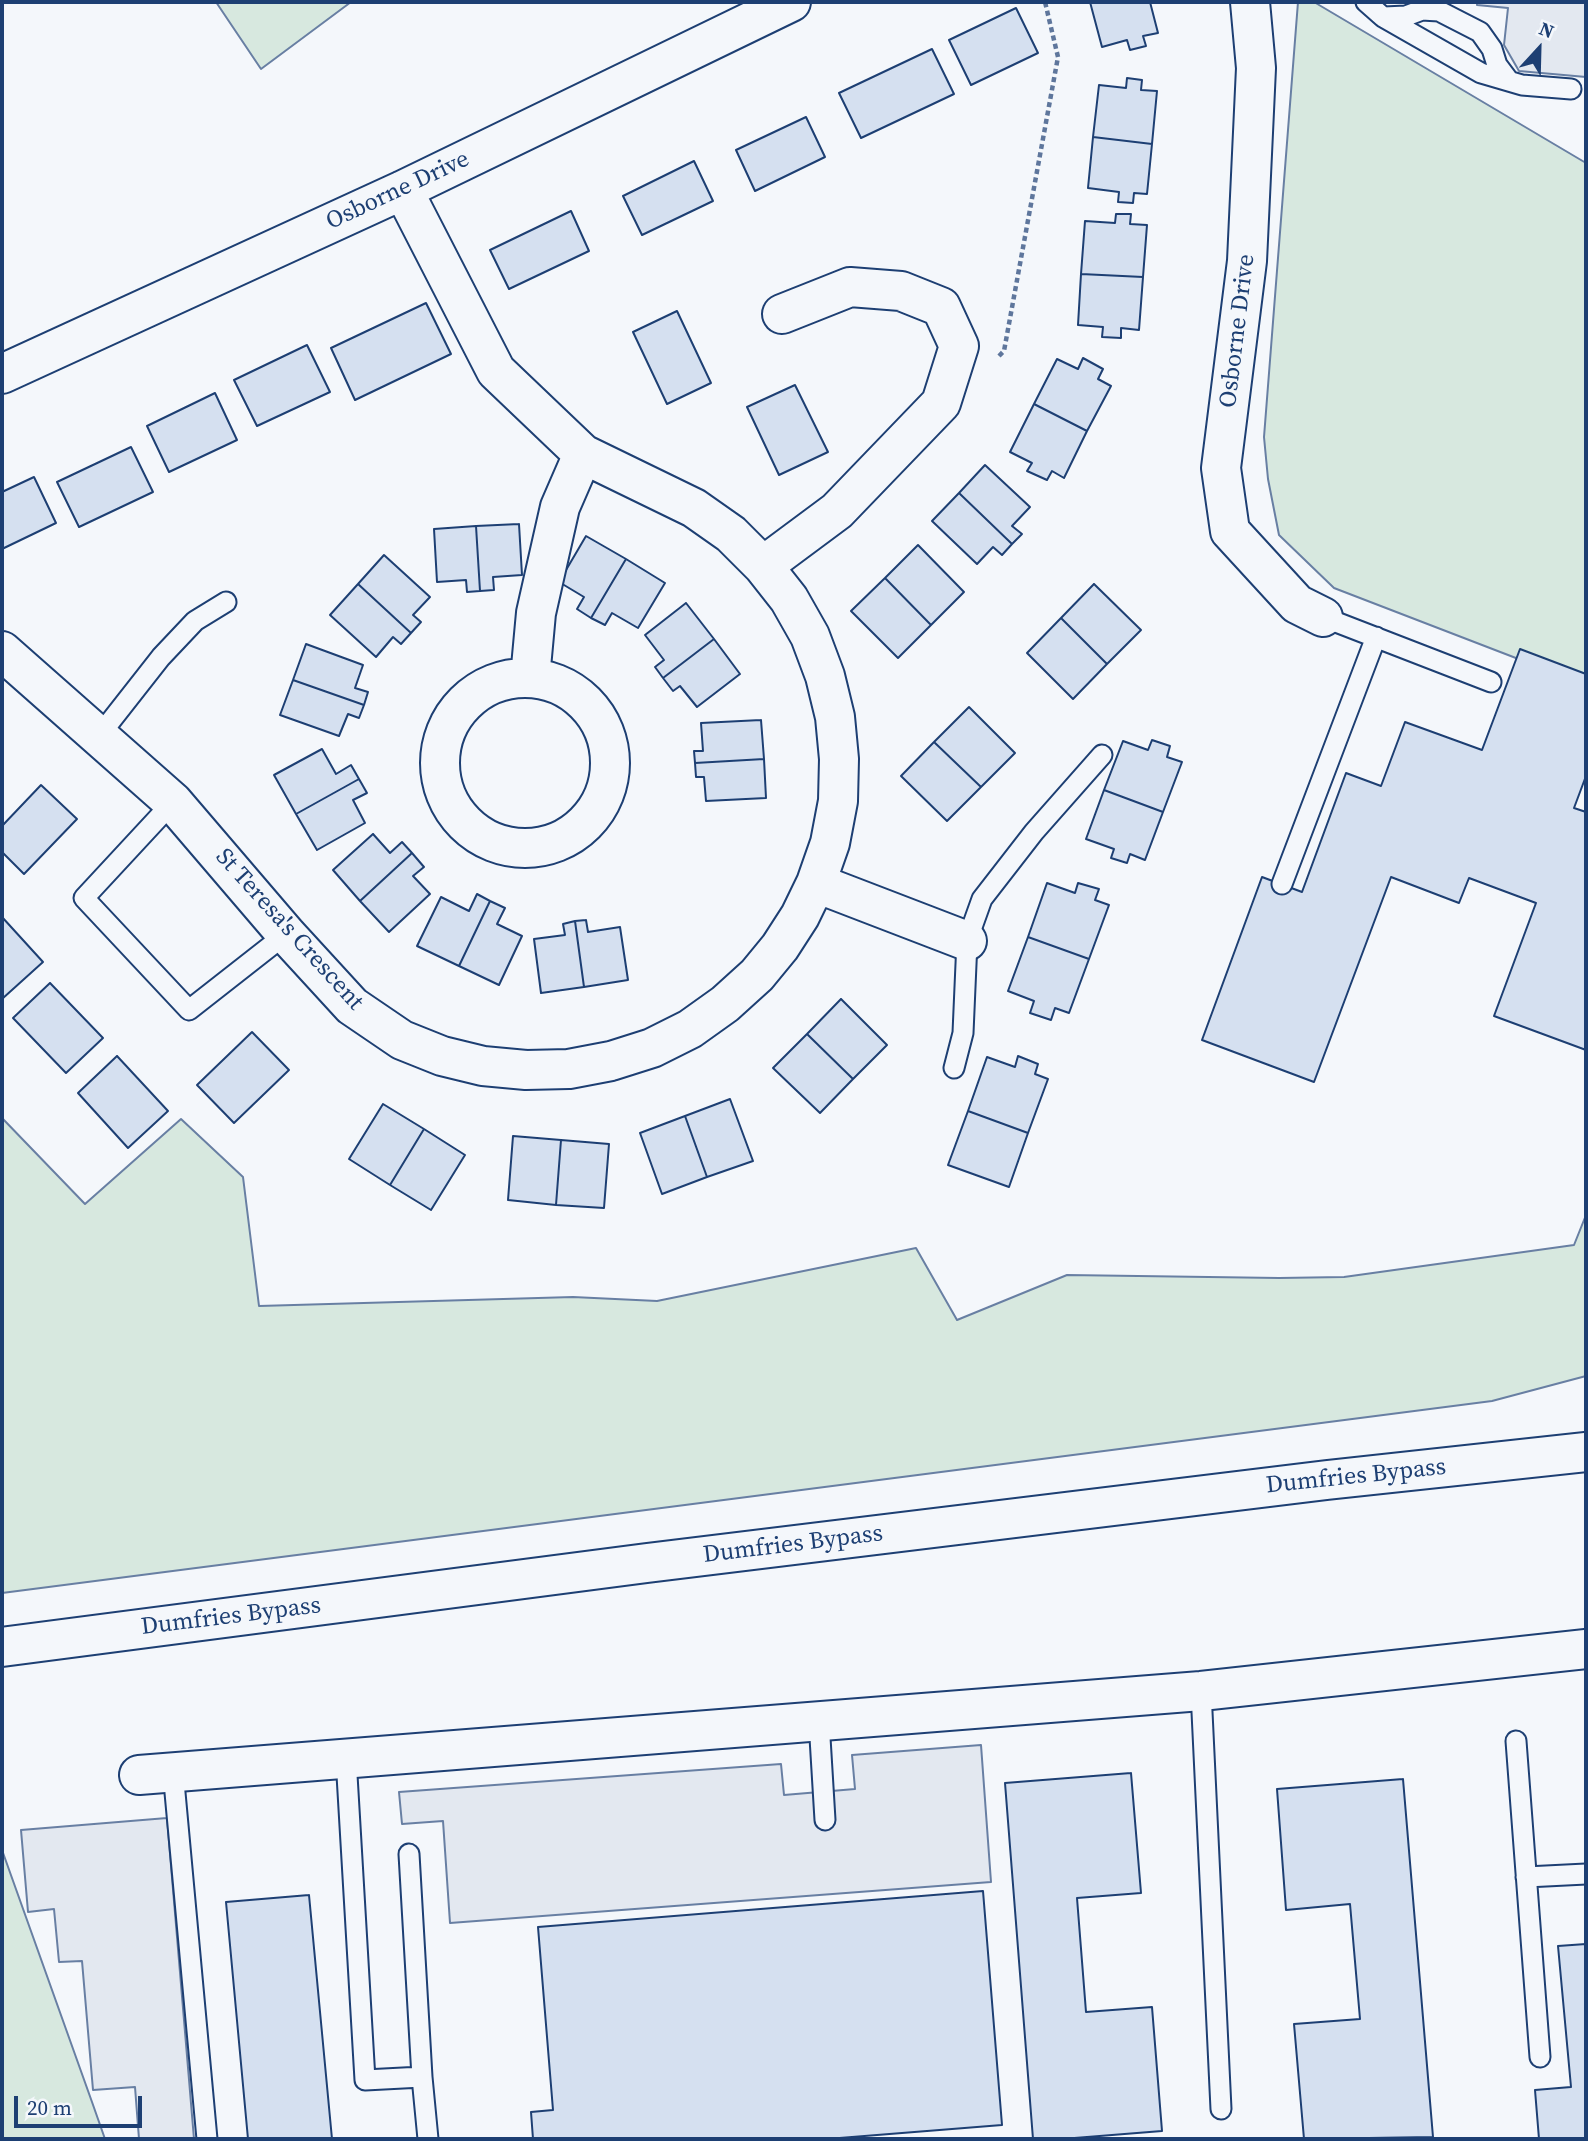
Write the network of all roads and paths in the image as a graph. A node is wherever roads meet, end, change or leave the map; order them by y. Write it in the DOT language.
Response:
graph roads {
  1 [pos="791,2"];
  2 [pos="1045,2"];
  3 [pos="1250,2"];
  4 [pos="1366,2"];
  5 [pos="1382,17"];
  6 [pos="1509,81"];
  7 [pos="1571,89"];
  8 [pos="402,190"];
  9 [pos="782,314"];
  10 [pos="995,360"];
  11 [pos="2,374"];
  12 [pos="583,454"];
  13 [pos="763,566"];
  14 [pos="226,602"];
  15 [pos="1323,617"];
  16 [pos="1376,638"];
  17 [pos="2,650"];
  18 [pos="530,678"];
  19 [pos="1491,682"];
  20 [pos="99,736"];
  21 [pos="1102,755"];
  22 [pos="173,802"];
  23 [pos="816,883"];
  24 [pos="1282,884"];
  25 [pos="286,934"];
  26 [pos="967,940"];
  27 [pos="954,1068"];
  28 [pos="1586,1452"];
  29 [pos="2,1647"];
  30 [pos="1586,1649"];
  31 [pos="1201,1691"];
  32 [pos="819,1721"];
  33 [pos="1516,1741"];
  34 [pos="346,1758"];
  35 [pos="156,1773"];
  36 [pos="825,1820"];
  37 [pos="409,1854"];
  38 [pos="1586,1874"];
  39 [pos="1526,1877"];
  40 [pos="1540,2057"];
  41 [pos="422,2077"];
  42 [pos="1221,2109"];
  43 [pos="207,2139"];
  44 [pos="428,2139"];
  1 -- 8 [label="main road, Osborne Drive"];
  2 -- 10 [label="path"];
  3 -- 15 [label="main road, Osborne Drive"];
  4 -- 5 [label="lane"];
  5 -- 6 [label="lane"];
  5 -- 6 [label="lane"];
  6 -- 7 [label="lane"];
  8 -- 11 [label="main road, Osborne Drive"];
  8 -- 12 [label="main road, St Teresa's Crescent"];
  9 -- 13 [label="main road"];
  12 -- 13 [label="main road, St Teresa's Crescent"];
  12 -- 18 [label="main road"];
  13 -- 23 [label="main road, St Teresa's Crescent"];
  14 -- 20 [label="lane"];
  15 -- 16 [label="lane"];
  16 -- 19 [label="lane"];
  16 -- 24 [label="lane"];
  17 -- 20 [label="main road, St Teresa's Crescent"];
  18 -- 18 [label="main road"];
  20 -- 22 [label="main road, St Teresa's Crescent"];
  21 -- 26 [label="lane"];
  22 -- 25 [label="main road, St Teresa's Crescent"];
  22 -- 25 [label="lane"];
  23 -- 25 [label="main road, St Teresa's Crescent"];
  23 -- 26 [label="main road"];
  26 -- 27 [label="lane"];
  28 -- 29 [label="main road, Dumfries Bypass"];
  30 -- 31 [label="main road"];
  31 -- 32 [label="main road"];
  31 -- 42 [label="lane"];
  32 -- 34 [label="main road"];
  32 -- 36 [label="lane"];
  33 -- 39 [label="lane"];
  34 -- 35 [label="main road"];
  34 -- 41 [label="lane"];
  35 -- 43 [label="lane"];
  37 -- 41 [label="lane"];
  38 -- 39 [label="lane"];
  39 -- 40 [label="lane"];
  41 -- 44 [label="lane"];
}
